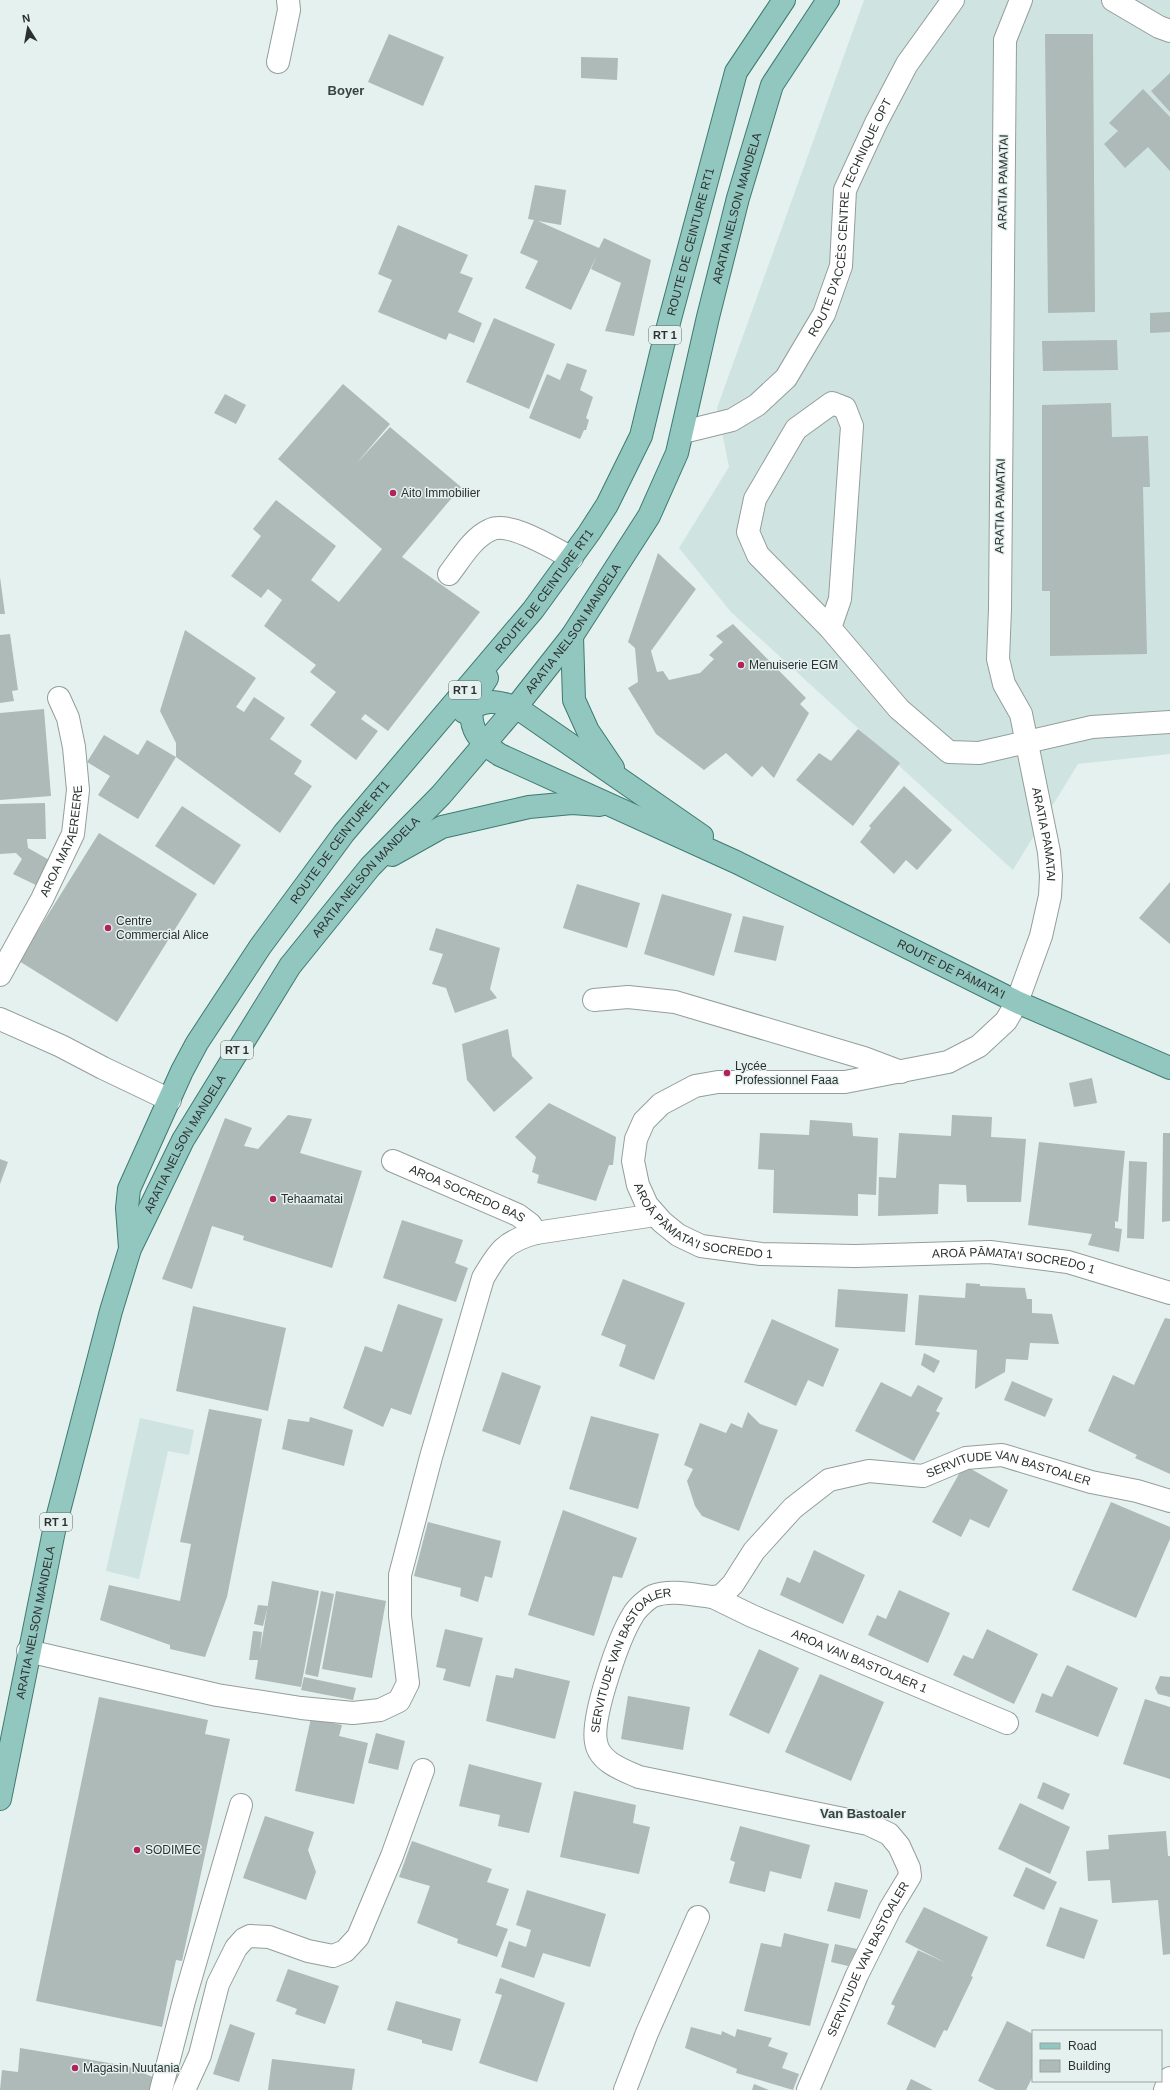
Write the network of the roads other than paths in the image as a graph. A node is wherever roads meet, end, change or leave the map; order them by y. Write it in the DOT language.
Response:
graph roads {
  1 [pos="288,0"];
  2 [pos="828,0"];
  3 [pos="953,0"];
  4 [pos="1021,0"];
  5 [pos="1113,0"];
  6 [pos="781,5"];
  7 [pos="1170,31"];
  8 [pos="278,62"];
  9 [pos="683,432"];
  10 [pos="572,558"];
  11 [pos="449,574"];
  12 [pos="830,628"];
  13 [pos="572,636"];
  14 [pos="508,639"];
  15 [pos="59,698"];
  16 [pos="473,706"];
  17 [pos="516,707"];
  18 [pos="1170,722"];
  19 [pos="421,741"];
  20 [pos="1027,741"];
  21 [pos="485,746"];
  22 [pos="619,778"];
  23 [pos="617,808"];
  24 [pos="736,862"];
  25 [pos="370,867"];
  26 [pos="0,975"];
  27 [pos="594,1000"];
  28 [pos="1016,1002"];
  29 [pos="0,1019"];
  30 [pos="1170,1068"];
  31 [pos="902,1072"];
  32 [pos="170,1100"];
  33 [pos="393,1161"];
  34 [pos="655,1215"];
  35 [pos="536,1233"];
  36 [pos="130,1249"];
  37 [pos="1170,1293"];
  38 [pos="1170,1501"];
  39 [pos="713,1597"];
  40 [pos="28,1651"];
  41 [pos="1007,1723"];
  42 [pos="423,1770"];
  43 [pos="0,1799"];
  44 [pos="241,1804"];
  45 [pos="698,1917"];
  46 [pos="1170,2078"];
  47 [pos="161,2090"];
  48 [pos="184,2090"];
  49 [pos="625,2090"];
  50 [pos="808,2090"];
  51 [pos="1165,2090"];
  1 -- 8 [label="street"];
  2 -- 9 [label="main road, ARATIA NELSON MANDELA / RT 1"];
  3 -- 9 [label="street, ROUTE D'ACCÈS CENTRE TECHNIQUE OPT"];
  4 -- 20 [label="street, ARATIA PAMATAI"];
  5 -- 7 [label="street"];
  6 -- 10 [label="main road, ROUTE DE CEINTURE RT1 / RT 1"];
  9 -- 13 [label="main road, ARATIA NELSON MANDELA / RT 1"];
  10 -- 11 [label="street"];
  10 -- 14 [label="main road, ROUTE DE CEINTURE RT1 / RT 1"];
  12 -- 12 [label="street"];
  12 -- 20 [label="street"];
  13 -- 17 [label="main road, ARATIA NELSON MANDELA / RT 1"];
  13 -- 22 [label="main road"];
  14 -- 16 [label="main road"];
  14 -- 19 [label="main road, ROUTE DE CEINTURE RT1 / RT 1"];
  15 -- 26 [label="street, AROA MATAEREERE"];
  16 -- 17 [label="main road"];
  16 -- 19 [label="main road"];
  16 -- 21 [label="main road"];
  17 -- 21 [label="main road, ARATIA NELSON MANDELA / RT 1"];
  17 -- 22 [label="main road"];
  18 -- 20 [label="street"];
  19 -- 32 [label="main road, ROUTE DE CEINTURE RT1 / RT 1"];
  20 -- 28 [label="street, ARATIA PAMATAI"];
  21 -- 23 [label="main road"];
  21 -- 25 [label="main road, ARATIA NELSON MANDELA / RT 1"];
  22 -- 24 [label="main road"];
  23 -- 24 [label="main road"];
  23 -- 25 [label="main road"];
  24 -- 28 [label="main road, ROUTE DE PĀMATA'I"];
  25 -- 36 [label="main road, ARATIA NELSON MANDELA / RT 1"];
  27 -- 31 [label="street"];
  28 -- 30 [label="main road, ROUTE DE PĀMATA'I"];
  28 -- 31 [label="street, AROĀ PĀMATA'I SOCREDO 1"];
  29 -- 32 [label="street"];
  31 -- 34 [label="street, AROĀ PĀMATA'I SOCREDO 1"];
  32 -- 36 [label="main road, RT 1"];
  33 -- 35 [label="street, AROA SOCREDO BAS"];
  34 -- 35 [label="street"];
  34 -- 37 [label="street, AROĀ PĀMATA'I SOCREDO 1"];
  35 -- 40 [label="street"];
  36 -- 40 [label="main road, ARATIA NELSON MANDELA / RT 1"];
  38 -- 39 [label="street, SERVITUDE VAN BASTOALER"];
  39 -- 41 [label="street, AROA VAN BASTOLAER 1"];
  39 -- 50 [label="street, SERVITUDE VAN BASTOALER"];
  40 -- 43 [label="main road, ARATIA NELSON MANDELA / RT 1"];
  42 -- 48 [label="street"];
  44 -- 47 [label="street"];
  45 -- 49 [label="street"];
  46 -- 51 [label="street"];
}
